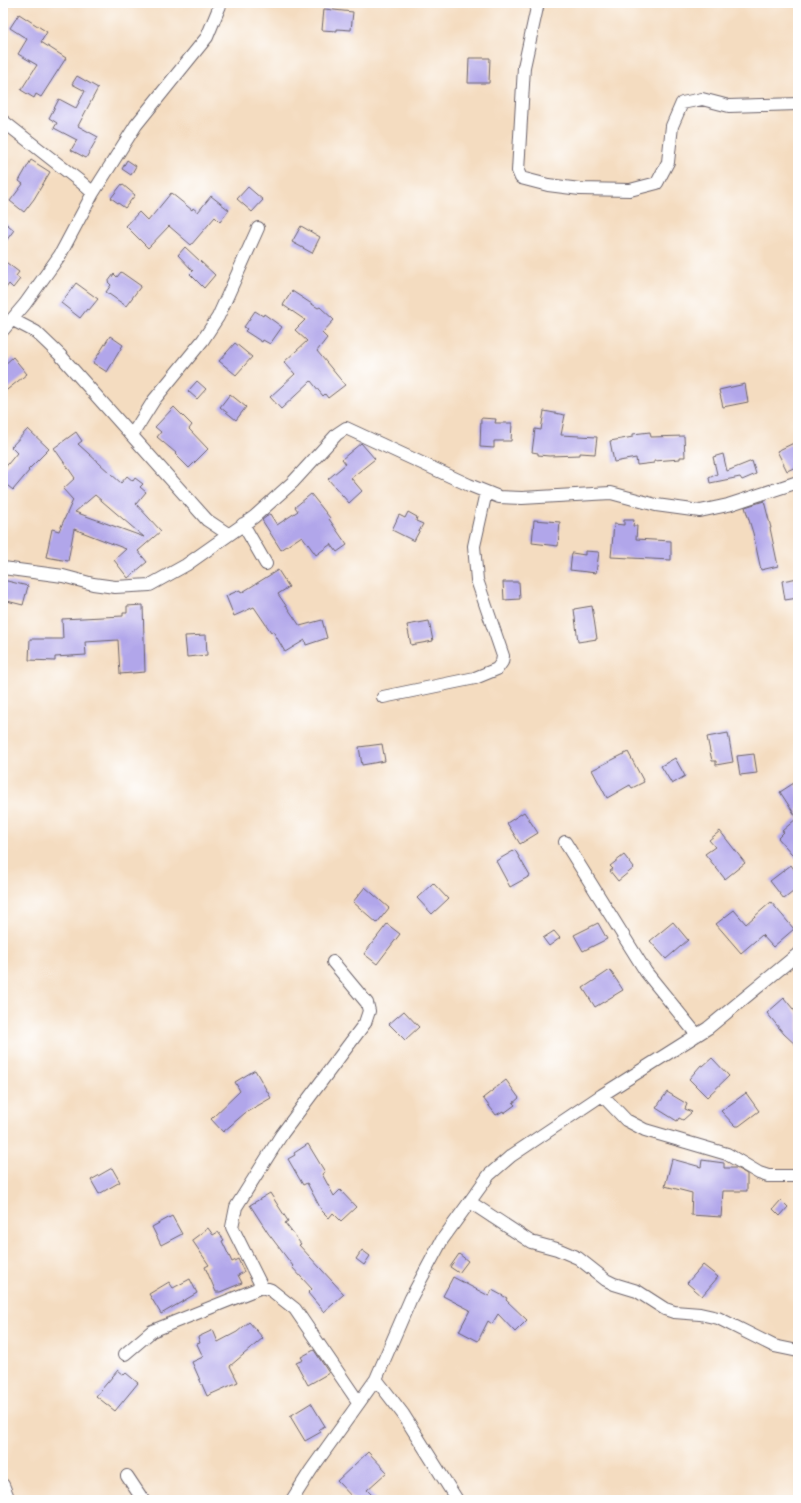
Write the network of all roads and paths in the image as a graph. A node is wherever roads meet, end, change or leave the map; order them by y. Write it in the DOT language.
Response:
graph roads {
  1 [pos="221,3"];
  2 [pos="538,3"];
  3 [pos="798,104"];
  4 [pos="3,122"];
  5 [pos="93,193"];
  6 [pos="258,228"];
  7 [pos="13,320"];
  8 [pos="3,330"];
  9 [pos="132,435"];
  10 [pos="798,482"];
  11 [pos="486,492"];
  12 [pos="243,524"];
  13 [pos="228,534"];
  14 [pos="266,564"];
  15 [pos="3,568"];
  16 [pos="383,697"];
  17 [pos="565,842"];
  18 [pos="798,954"];
  19 [pos="332,962"];
  20 [pos="697,1035"];
  21 [pos="602,1095"];
  22 [pos="798,1176"];
  23 [pos="470,1202"];
  24 [pos="262,1287"];
  25 [pos="798,1351"];
  26 [pos="125,1354"];
  27 [pos="376,1379"];
  28 [pos="359,1403"];
  29 [pos="127,1476"];
  30 [pos="3,1485"];
  31 [pos="9,1500"];
  32 [pos="143,1500"];
  33 [pos="292,1500"];
  34 [pos="457,1500"];
  1 -- 5 [label="street"];
  2 -- 3 [label="street"];
  4 -- 5 [label="street"];
  5 -- 7 [label="street"];
  6 -- 9 [label="street"];
  7 -- 8 [label="street"];
  7 -- 9 [label="street"];
  9 -- 13 [label="street"];
  10 -- 11 [label="street"];
  11 -- 12 [label="street"];
  11 -- 16 [label="street"];
  12 -- 13 [label="street"];
  12 -- 14 [label="street"];
  13 -- 15 [label="street"];
  17 -- 20 [label="street"];
  18 -- 20 [label="street"];
  19 -- 24 [label="street"];
  20 -- 21 [label="street"];
  21 -- 22 [label="street"];
  21 -- 23 [label="street"];
  23 -- 25 [label="street"];
  23 -- 27 [label="street"];
  24 -- 26 [label="street"];
  24 -- 28 [label="street"];
  27 -- 28 [label="street"];
  27 -- 34 [label="street"];
  28 -- 33 [label="street"];
  29 -- 32 [label="street"];
  30 -- 31 [label="street"];
}
